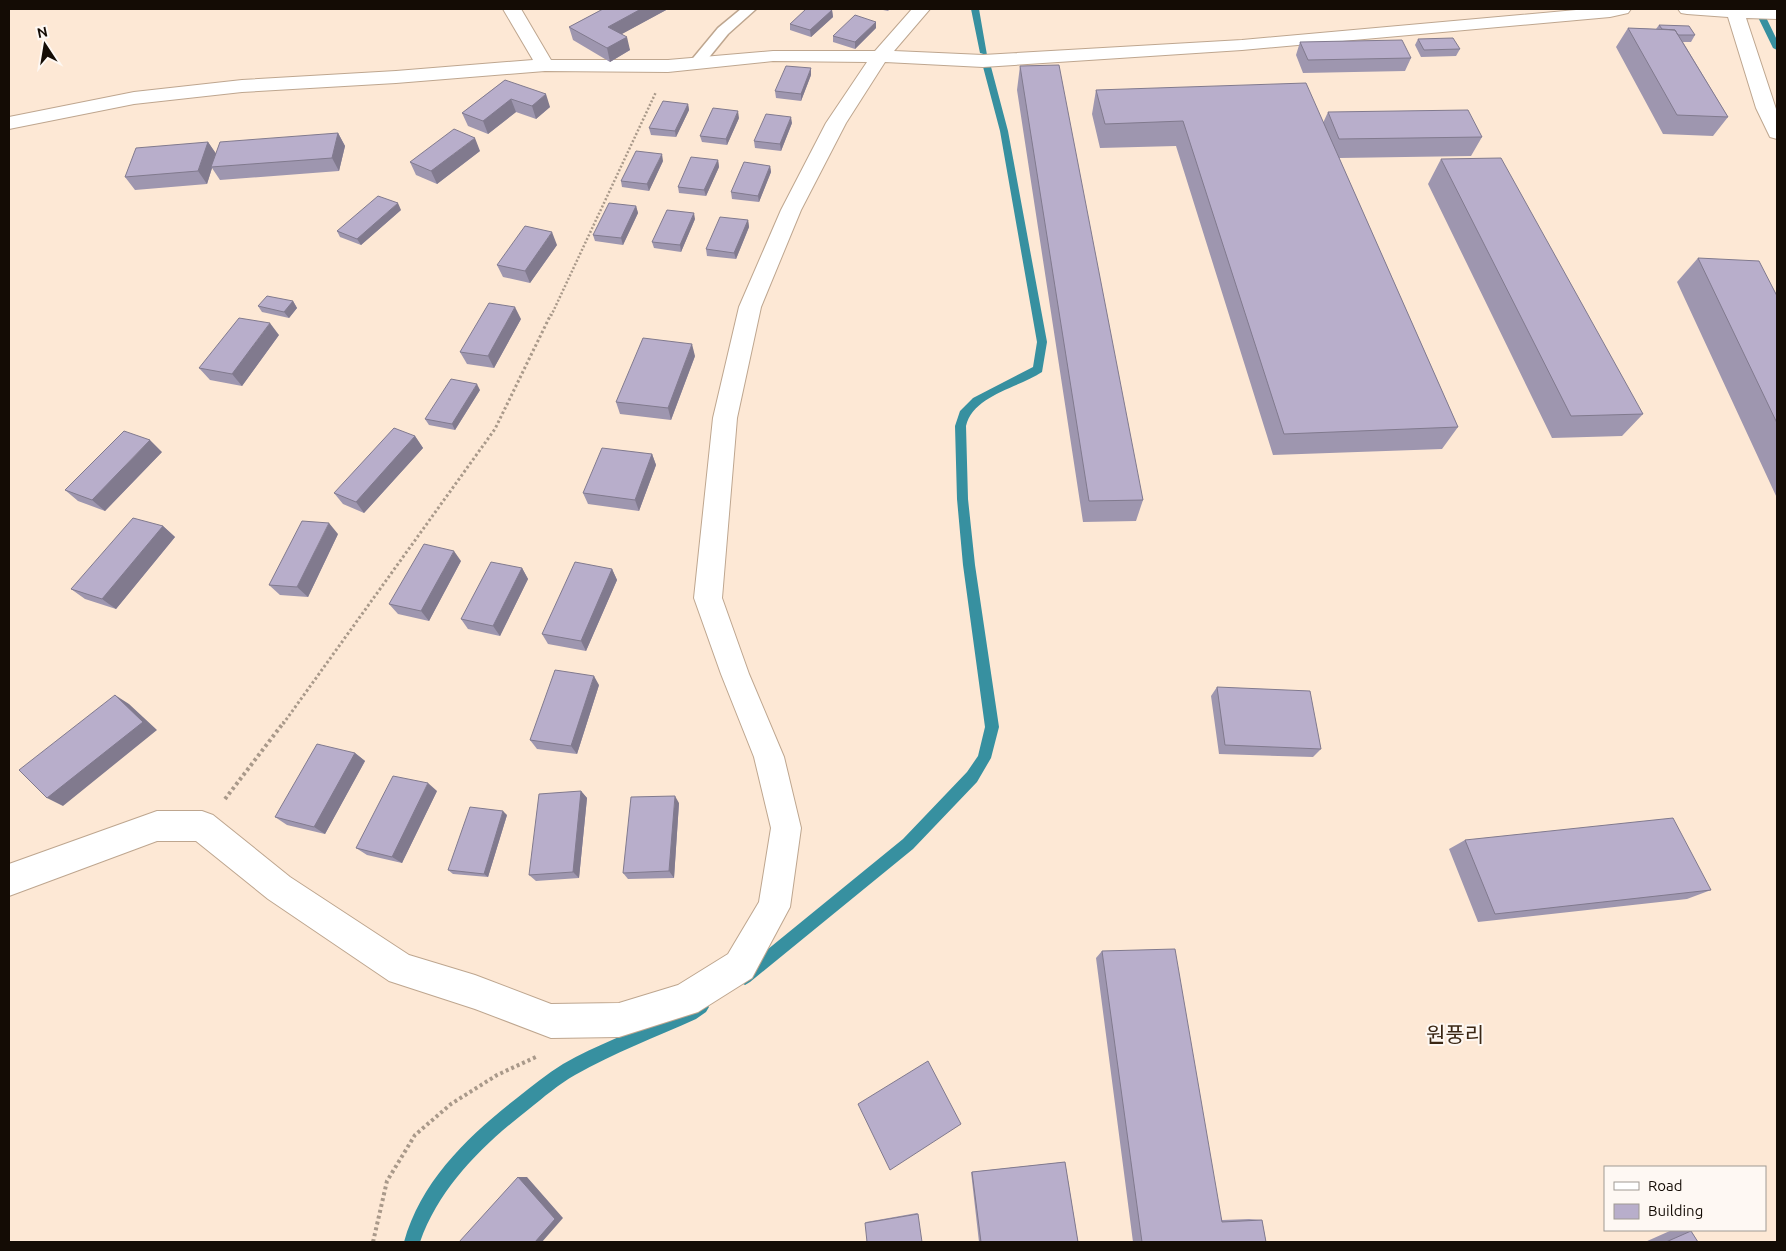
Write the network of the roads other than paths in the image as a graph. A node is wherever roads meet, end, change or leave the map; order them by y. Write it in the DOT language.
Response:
graph roads {
  1 [pos="512,9"];
  2 [pos="749,9"];
  3 [pos="920,9"];
  4 [pos="1622,9"];
  5 [pos="1687,9"];
  6 [pos="1735,11"];
  7 [pos="1777,14"];
  8 [pos="1464,17"];
  9 [pos="880,56"];
  10 [pos="696,63"];
  11 [pos="545,65"];
  12 [pos="9,122"];
  13 [pos="1777,133"];
  14 [pos="9,880"];
  1 -- 11 [label="street"];
  2 -- 10 [label="lane"];
  3 -- 9 [label="street"];
  4 -- 8 [label="street"];
  5 -- 6 [label="street"];
  6 -- 7 [label="street"];
  6 -- 13 [label="street"];
  8 -- 9 [label="street"];
  9 -- 10 [label="street"];
  9 -- 14 [label="street"];
  10 -- 11 [label="street"];
  11 -- 12 [label="street"];
}
